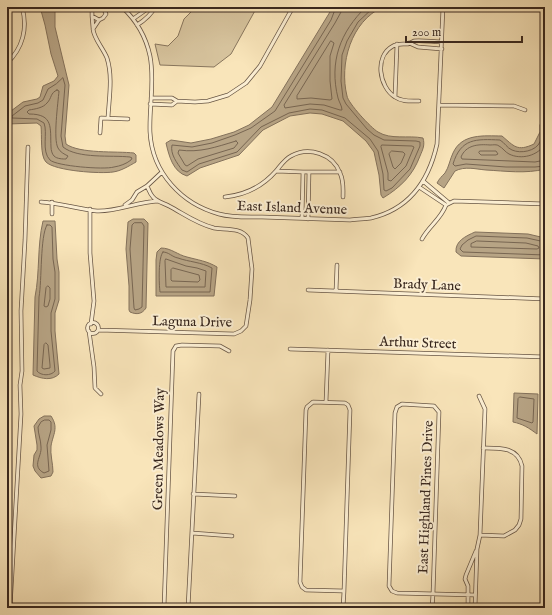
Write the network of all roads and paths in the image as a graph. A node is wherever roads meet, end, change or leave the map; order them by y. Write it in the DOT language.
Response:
graph roads {
  1 [pos="22,7"];
  2 [pos="95,7"];
  3 [pos="122,7"];
  4 [pos="150,7"];
  5 [pos="155,7"];
  6 [pos="293,7"];
  7 [pos="443,7"];
  8 [pos="104,8"];
  9 [pos="92,16"];
  10 [pos="133,19"];
  11 [pos="99,20"];
  12 [pos="137,25"];
  13 [pos="93,29"];
  14 [pos="442,42"];
  15 [pos="397,44"];
  16 [pos="409,44"];
  17 [pos="442,49"];
  18 [pos="7,63"];
  19 [pos="395,97"];
  20 [pos="150,98"];
  21 [pos="177,101"];
  22 [pos="419,101"];
  23 [pos="150,104"];
  24 [pos="439,105"];
  25 [pos="525,110"];
  26 [pos="108,118"];
  27 [pos="128,119"];
  28 [pos="100,133"];
  29 [pos="28,146"];
  30 [pos="276,171"];
  31 [pos="162,172"];
  32 [pos="303,172"];
  33 [pos="309,172"];
  34 [pos="340,172"];
  35 [pos="423,181"];
  36 [pos="147,186"];
  37 [pos="419,187"];
  38 [pos="225,197"];
  39 [pos="343,197"];
  40 [pos="159,201"];
  41 [pos="42,202"];
  42 [pos="52,202"];
  43 [pos="449,203"];
  44 [pos="545,204"];
  45 [pos="446,205"];
  46 [pos="124,206"];
  47 [pos="90,210"];
  48 [pos="52,214"];
  49 [pos="302,218"];
  50 [pos="308,219"];
  51 [pos="422,239"];
  52 [pos="337,265"];
  53 [pos="308,290"];
  54 [pos="336,292"];
  55 [pos="545,299"];
  56 [pos="91,324"];
  57 [pos="99,330"];
  58 [pos="89,331"];
  59 [pos="290,349"];
  60 [pos="229,350"];
  61 [pos="328,350"];
  62 [pos="545,357"];
  63 [pos="101,394"];
  64 [pos="199,394"];
  65 [pos="479,396"];
  66 [pos="326,402"];
  67 [pos="483,448"];
  68 [pos="193,494"];
  69 [pos="235,496"];
  70 [pos="192,533"];
  71 [pos="232,536"];
  72 [pos="480,536"];
  73 [pos="477,549"];
  74 [pos="344,591"];
  75 [pos="433,594"];
  76 [pos="468,596"];
  77 [pos="475,596"];
  78 [pos="10,608"];
  79 [pos="164,608"];
  80 [pos="188,608"];
  81 [pos="343,608"];
  82 [pos="432,608"];
  83 [pos="468,608"];
  84 [pos="474,608"];
  1 -- 18 [label="street"];
  2 -- 9 [label="street"];
  3 -- 10 [label="street, East Island Avenue"];
  4 -- 10 [label="street"];
  5 -- 12 [label="street"];
  6 -- 21 [label="street"];
  7 -- 14 [label="street, East Island Avenue"];
  8 -- 11 [label="street"];
  9 -- 11 [label="street"];
  9 -- 13 [label="street"];
  10 -- 12 [label="street, East Island Avenue"];
  11 -- 13 [label="street"];
  12 -- 20 [label="street, East Island Avenue"];
  13 -- 26 [label="street"];
  14 -- 16 [label="street"];
  14 -- 17 [label="street, East Island Avenue"];
  15 -- 16 [label="street"];
  15 -- 19 [label="street"];
  15 -- 19 [label="street"];
  16 -- 17 [label="street"];
  17 -- 24 [label="street, East Island Avenue"];
  19 -- 22 [label="street"];
  20 -- 21 [label="street"];
  20 -- 23 [label="street, East Island Avenue"];
  21 -- 23 [label="street"];
  23 -- 31 [label="street, East Island Avenue"];
  24 -- 25 [label="street"];
  24 -- 35 [label="street, East Island Avenue"];
  26 -- 27 [label="street"];
  26 -- 28 [label="street"];
  29 -- 78 [label="street"];
  30 -- 32 [label="street"];
  30 -- 34 [label="street"];
  30 -- 38 [label="street"];
  31 -- 36 [label="street"];
  31 -- 49 [label="street, East Island Avenue"];
  32 -- 33 [label="street"];
  32 -- 49 [label="street"];
  33 -- 34 [label="street"];
  33 -- 50 [label="street"];
  34 -- 39 [label="street"];
  35 -- 37 [label="street, East Island Avenue"];
  35 -- 43 [label="street"];
  36 -- 40 [label="street, Laguna Drive"];
  36 -- 46 [label="street"];
  37 -- 45 [label="street"];
  37 -- 50 [label="street, East Island Avenue"];
  40 -- 46 [label="street"];
  40 -- 57 [label="street, Laguna Drive"];
  41 -- 42 [label="street"];
  42 -- 47 [label="street"];
  42 -- 48 [label="street"];
  43 -- 44 [label="street"];
  43 -- 45 [label="street"];
  45 -- 51 [label="street"];
  46 -- 47 [label="street"];
  47 -- 56 [label="street"];
  49 -- 50 [label="street, East Island Avenue"];
  52 -- 54 [label="street"];
  53 -- 54 [label="street, Brady Lane"];
  54 -- 55 [label="street, Brady Lane"];
  56 -- 57 [label="street"];
  56 -- 58 [label="street"];
  57 -- 58 [label="street"];
  58 -- 63 [label="street"];
  59 -- 61 [label="street, Arthur Street"];
  60 -- 79 [label="street, Green Meadows Way"];
  61 -- 62 [label="street, Arthur Street"];
  61 -- 66 [label="street"];
  64 -- 68 [label="street"];
  65 -- 67 [label="street"];
  66 -- 74 [label="street"];
  66 -- 74 [label="street"];
  67 -- 72 [label="street"];
  67 -- 72 [label="street"];
  68 -- 69 [label="street"];
  68 -- 70 [label="street"];
  70 -- 71 [label="street"];
  70 -- 80 [label="street"];
  72 -- 73 [label="street"];
  73 -- 76 [label="street"];
  73 -- 77 [label="street"];
  74 -- 81 [label="street"];
  75 -- 75 [label="street, East Highland Pines Drive"];
  75 -- 76 [label="street"];
  75 -- 82 [label="street, East Highland Pines Drive"];
  76 -- 77 [label="street"];
  76 -- 83 [label="street"];
  77 -- 84 [label="street"];
}
